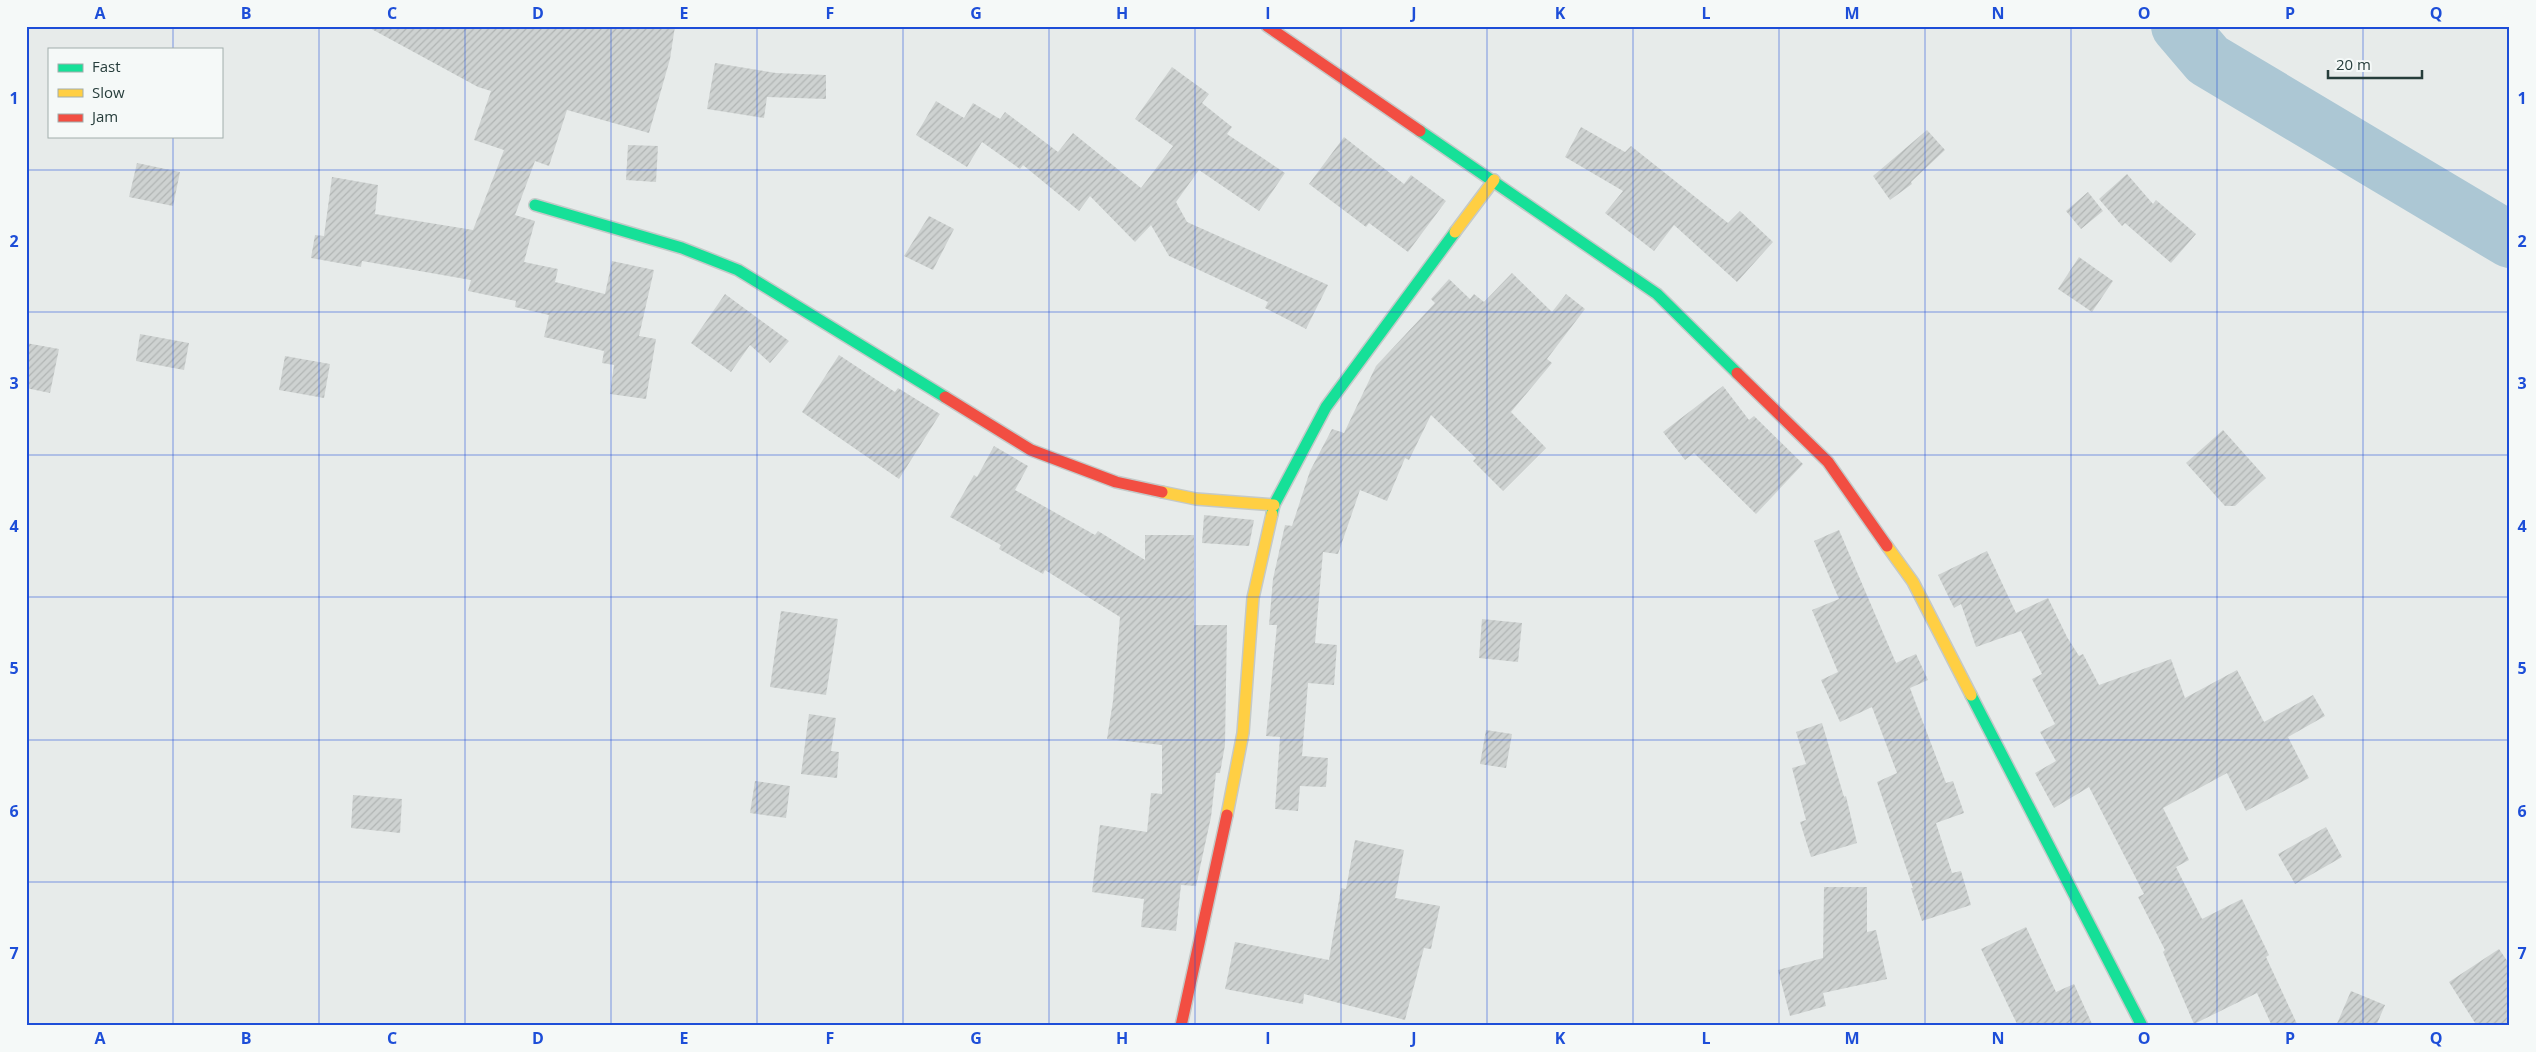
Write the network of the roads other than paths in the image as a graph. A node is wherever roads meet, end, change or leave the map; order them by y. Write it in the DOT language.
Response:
graph roads {
  1 [pos="1267,26"];
  2 [pos="1494,180"];
  3 [pos="535,205"];
  4 [pos="1274,505"];
  5 [pos="1181,1026"];
  6 [pos="2142,1026"];
  1 -- 2 [label="street"];
  2 -- 4 [label="street"];
  2 -- 6 [label="street"];
  3 -- 4 [label="street"];
  4 -- 5 [label="street"];
}
